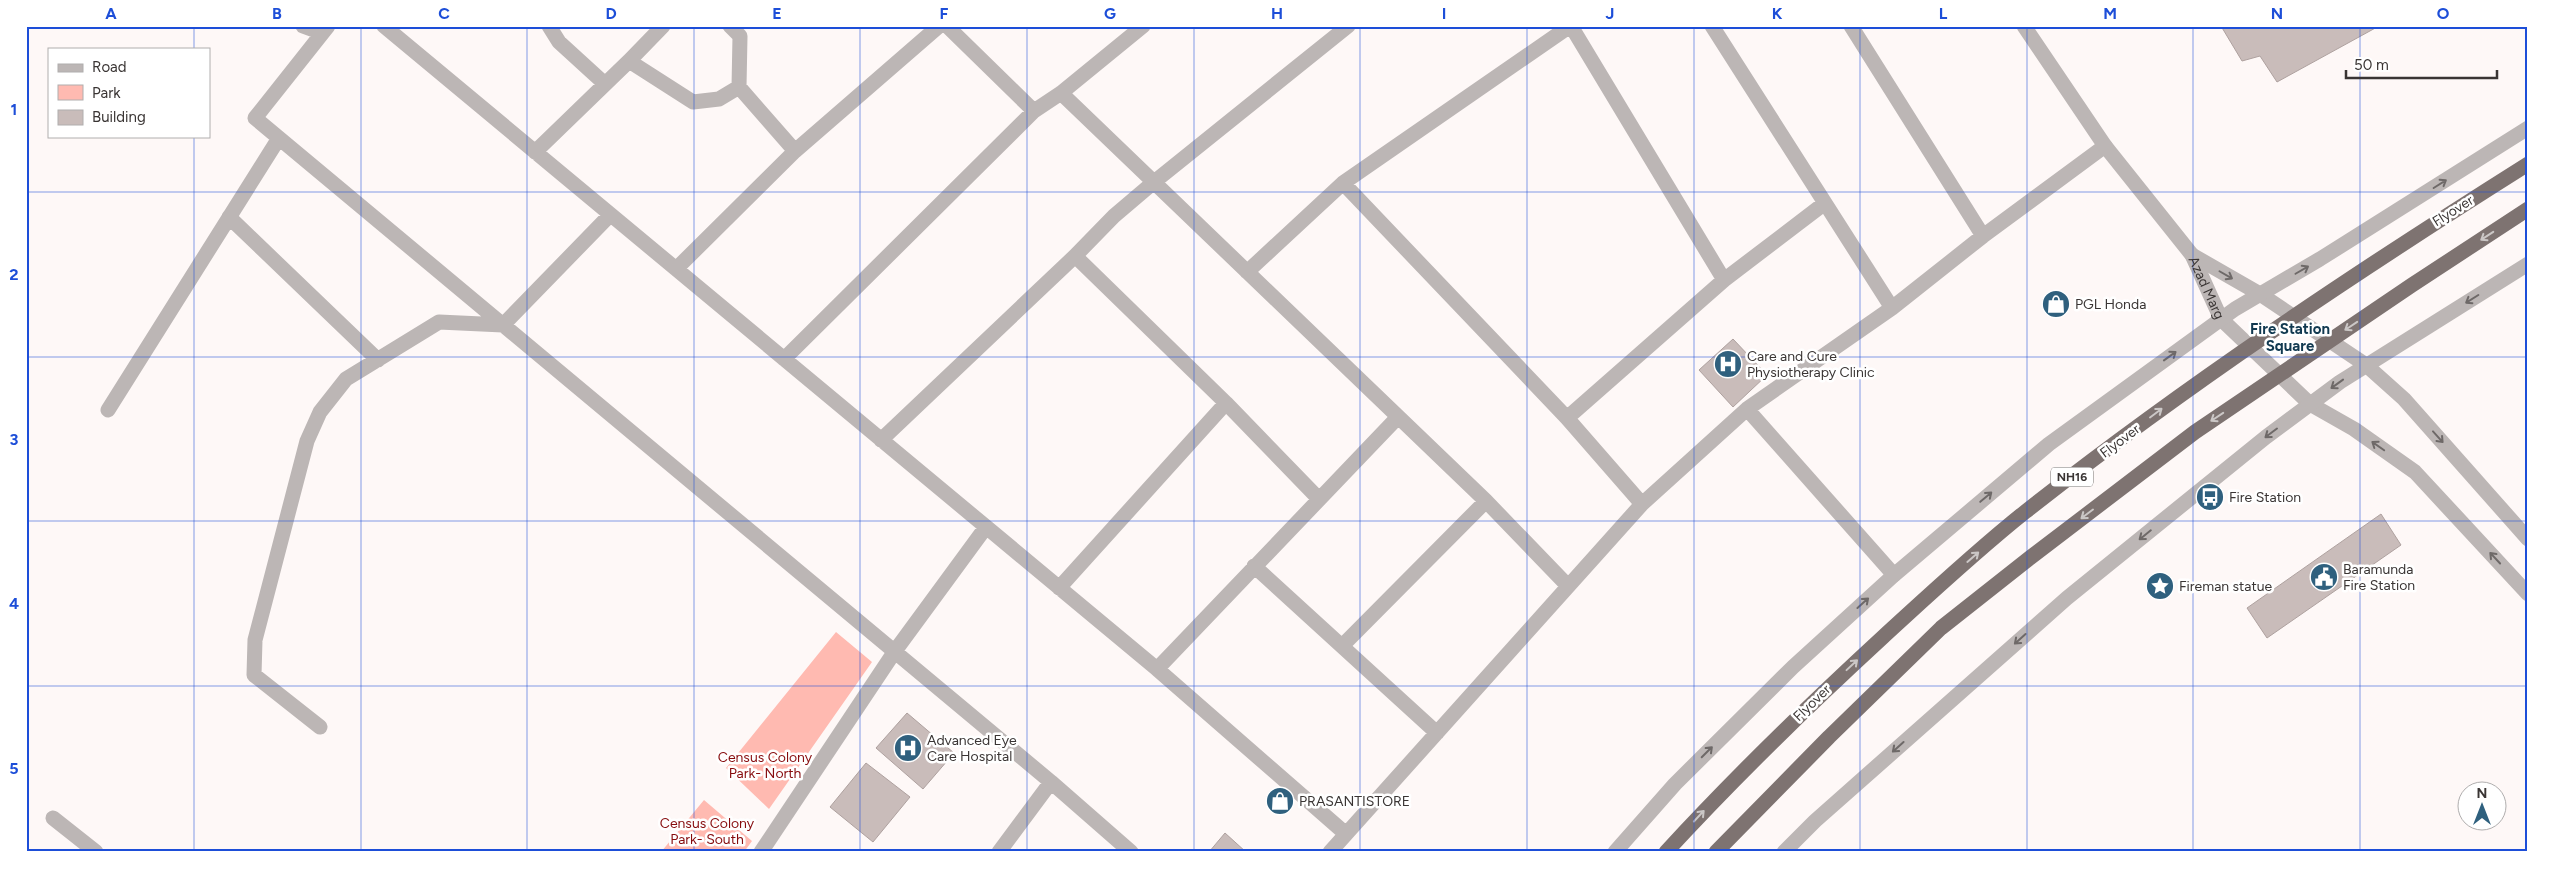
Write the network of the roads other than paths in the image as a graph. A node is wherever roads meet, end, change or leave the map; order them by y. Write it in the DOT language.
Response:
graph roads {
  1 [pos="303,26"];
  2 [pos="384,26"];
  3 [pos="548,26"];
  4 [pos="663,26"];
  5 [pos="730,26"];
  6 [pos="939,26"];
  7 [pos="947,26"];
  8 [pos="1143,26"];
  9 [pos="1348,26"];
  10 [pos="1571,26"];
  11 [pos="1712,26"];
  12 [pos="1851,26"];
  13 [pos="2024,26"];
  14 [pos="325,30"];
  15 [pos="1327,32"];
  16 [pos="629,61"];
  17 [pos="605,84"];
  18 [pos="740,87"];
  19 [pos="1061,93"];
  20 [pos="1034,111"];
  21 [pos="2528,128"];
  22 [pos="279,138"];
  23 [pos="2105,146"];
  24 [pos="795,151"];
  25 [pos="535,152"];
  26 [pos="2528,164"];
  27 [pos="1154,182"];
  28 [pos="1343,183"];
  29 [pos="1825,203"];
  30 [pos="2528,210"];
  31 [pos="610,215"];
  32 [pos="229,217"];
  33 [pos="1983,236"];
  34 [pos="2192,255"];
  35 [pos="1075,256"];
  36 [pos="2528,264"];
  37 [pos="676,269"];
  38 [pos="1247,272"];
  39 [pos="1724,280"];
  40 [pos="2260,294"];
  41 [pos="1892,308"];
  42 [pos="2220,319"];
  43 [pos="503,324"];
  44 [pos="784,359"];
  45 [pos="378,360"];
  46 [pos="2366,365"];
  47 [pos="1226,403"];
  48 [pos="2310,404"];
  49 [pos="1746,409"];
  50 [pos="108,410"];
  51 [pos="1398,417"];
  52 [pos="1567,418"];
  53 [pos="881,440"];
  54 [pos="1318,498"];
  55 [pos="1486,501"];
  56 [pos="1642,504"];
  57 [pos="986,528"];
  58 [pos="2528,539"];
  59 [pos="1254,566"];
  60 [pos="1894,575"];
  61 [pos="1568,586"];
  62 [pos="1059,588"];
  63 [pos="2528,594"];
  64 [pos="1342,646"];
  65 [pos="895,651"];
  66 [pos="1157,669"];
  67 [pos="320,727"];
  68 [pos="1437,733"];
  69 [pos="1051,782"];
  70 [pos="54,818"];
  71 [pos="1346,834"];
  72 [pos="96,852"];
  73 [pos="761,852"];
  74 [pos="999,852"];
  75 [pos="1131,852"];
  76 [pos="1330,852"];
  77 [pos="1615,852"];
  78 [pos="1666,852"];
  79 [pos="1716,852"];
  80 [pos="1784,852"];
  1 -- 14 [label="street"];
  2 -- 25 [label="street"];
  3 -- 17 [label="street"];
  4 -- 16 [label="street"];
  5 -- 18 [label="street"];
  6 -- 24 [label="street"];
  7 -- 20 [label="street"];
  8 -- 19 [label="street"];
  9 -- 15 [label="street"];
  10 -- 28 [label="street"];
  10 -- 39 [label="street"];
  11 -- 29 [label="street"];
  12 -- 33 [label="street"];
  13 -- 23 [label="street"];
  14 -- 22 [label="street"];
  15 -- 27 [label="street"];
  16 -- 17 [label="street"];
  16 -- 18 [label="street"];
  17 -- 25 [label="street"];
  18 -- 24 [label="street"];
  19 -- 20 [label="street"];
  19 -- 27 [label="street"];
  20 -- 44 [label="street"];
  40 -- 21 [label="street, one-way"];
  22 -- 32 [label="street"];
  22 -- 43 [label="street"];
  23 -- 33 [label="street"];
  23 -- 34 [label="street"];
  24 -- 37 [label="street"];
  25 -- 31 [label="street"];
  78 -- 26 [label="highway, Flyover / NH16, one-way"];
  27 -- 35 [label="street"];
  27 -- 38 [label="street"];
  28 -- 38 [label="street"];
  28 -- 52 [label="street"];
  29 -- 39 [label="street"];
  29 -- 41 [label="street"];
  30 -- 79 [label="highway, NH16, one-way"];
  31 -- 37 [label="street"];
  31 -- 43 [label="street"];
  32 -- 45 [label="street"];
  32 -- 50 [label="street"];
  33 -- 41 [label="street"];
  34 -- 40 [label="street, Azad Marg, one-way"];
  34 -- 42 [label="street, Azad Marg"];
  35 -- 47 [label="street"];
  35 -- 53 [label="street"];
  36 -- 46 [label="street, one-way"];
  37 -- 44 [label="street"];
  38 -- 51 [label="street"];
  39 -- 52 [label="street"];
  40 -- 42 [label="street"];
  40 -- 46 [label="street, Azad Marg"];
  41 -- 49 [label="street"];
  42 -- 48 [label="street, Azad Marg"];
  60 -- 42 [label="street, one-way"];
  43 -- 45 [label="street"];
  43 -- 65 [label="street"];
  44 -- 53 [label="street"];
  45 -- 67 [label="street"];
  46 -- 48 [label="street, one-way"];
  46 -- 58 [label="street, Azad Marg, one-way"];
  47 -- 54 [label="street"];
  47 -- 62 [label="street"];
  63 -- 48 [label="street, Azad Marg, one-way"];
  48 -- 80 [label="street, one-way"];
  49 -- 56 [label="street"];
  49 -- 60 [label="street"];
  51 -- 54 [label="street"];
  51 -- 55 [label="street"];
  52 -- 56 [label="street"];
  53 -- 57 [label="street"];
  54 -- 59 [label="street"];
  55 -- 61 [label="street"];
  55 -- 64 [label="street"];
  56 -- 61 [label="street"];
  57 -- 62 [label="street"];
  57 -- 65 [label="street"];
  59 -- 64 [label="street"];
  59 -- 66 [label="street"];
  77 -- 60 [label="street, one-way"];
  61 -- 68 [label="street"];
  62 -- 66 [label="street"];
  64 -- 68 [label="street"];
  65 -- 69 [label="street"];
  65 -- 73 [label="street"];
  66 -- 71 [label="street"];
  68 -- 71 [label="street"];
  69 -- 74 [label="street"];
  69 -- 75 [label="street"];
  70 -- 72 [label="street"];
  71 -- 76 [label="street"];
}
